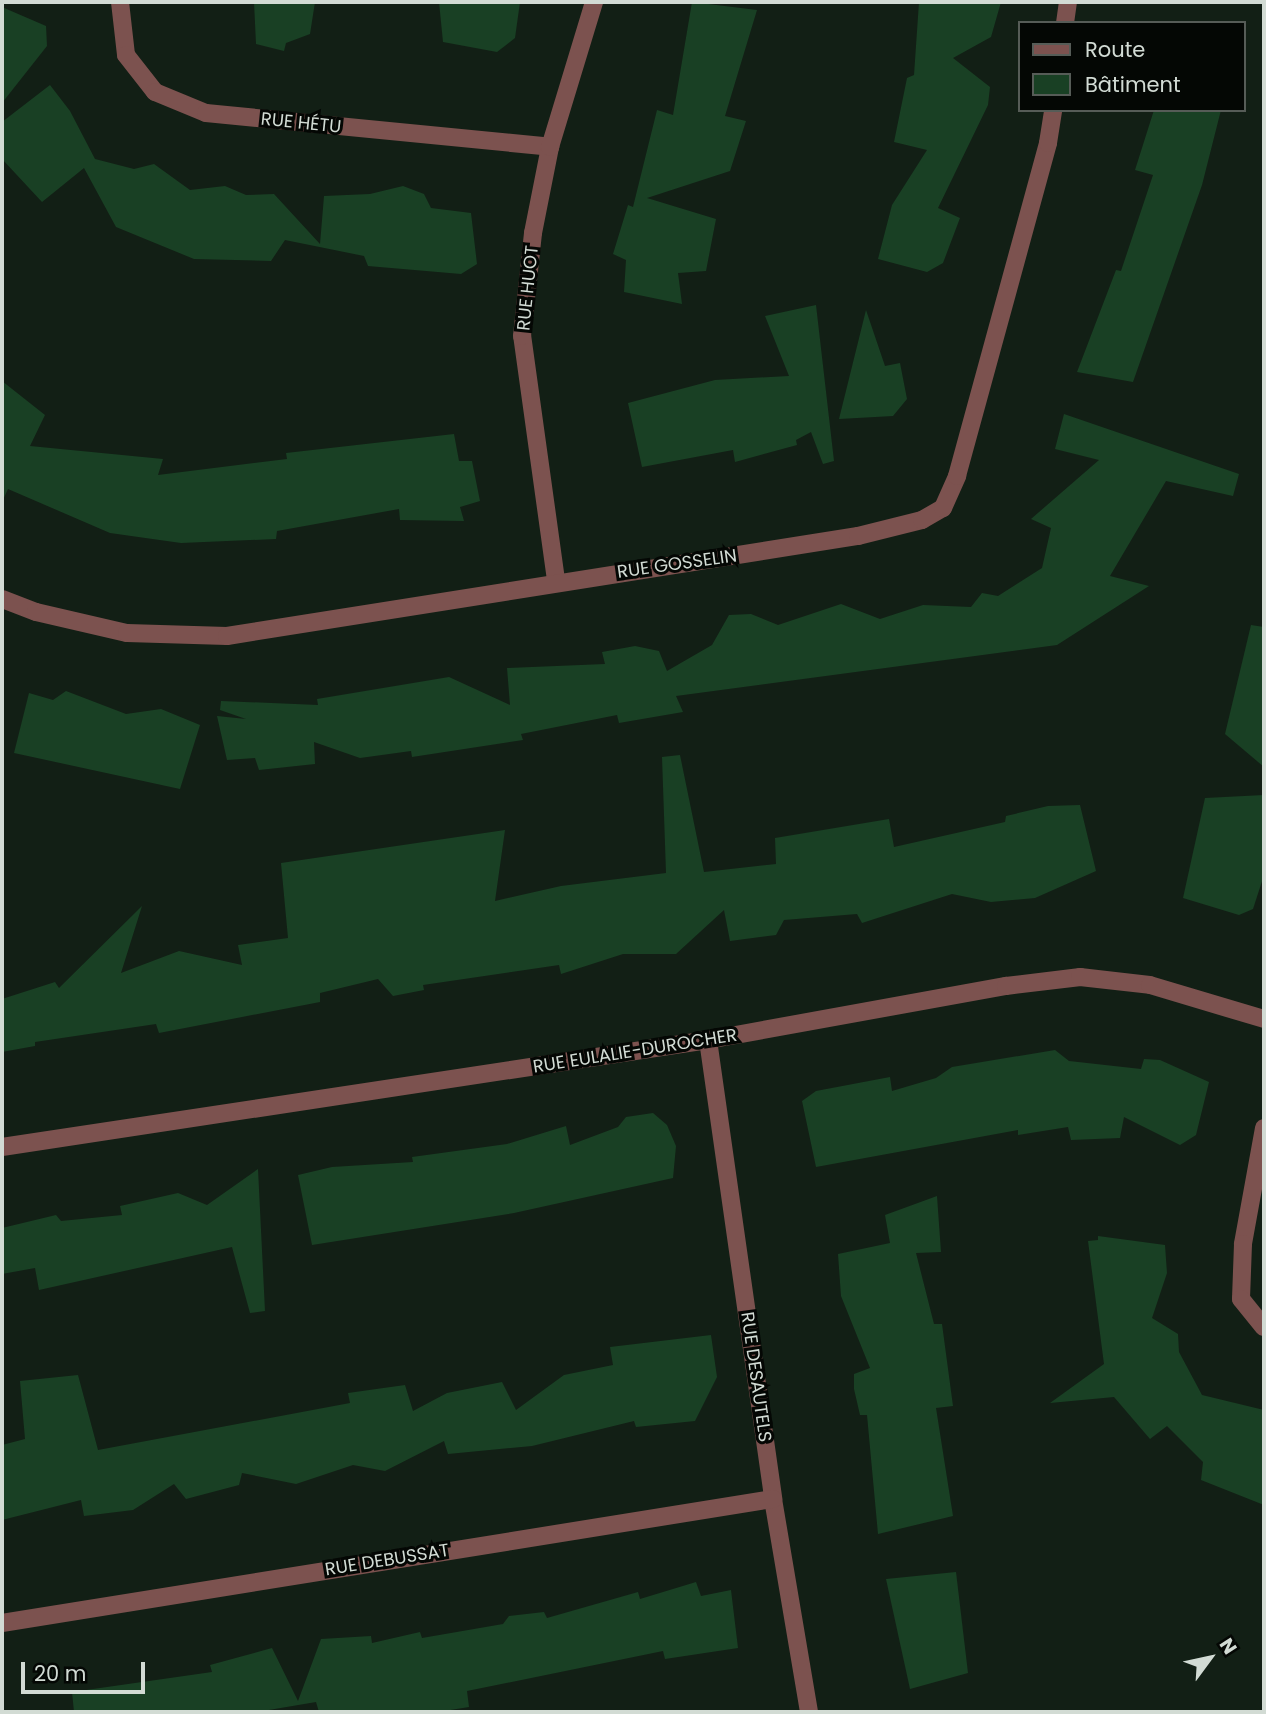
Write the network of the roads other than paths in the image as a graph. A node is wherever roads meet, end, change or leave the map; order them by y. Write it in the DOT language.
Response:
graph roads {
  1 [pos="120,2"];
  2 [pos="594,2"];
  3 [pos="1068,2"];
  4 [pos="1065,21"];
  5 [pos="1053,112"];
  6 [pos="550,147"];
  7 [pos="556,580"];
  8 [pos="2,599"];
  9 [pos="1264,1019"];
  10 [pos="708,1040"];
  11 [pos="1264,1128"];
  12 [pos="2,1147"];
  13 [pos="1264,1327"];
  14 [pos="773,1499"];
  15 [pos="2,1623"];
  16 [pos="809,1712"];
  1 -- 6 [label="street, RUE HÉTU"];
  2 -- 6 [label="street, RUE HUOT"];
  3 -- 4 [label="street"];
  5 -- 7 [label="street, RUE GOSSELIN"];
  6 -- 7 [label="street, RUE HUOT"];
  7 -- 8 [label="street, RUE GOSSELIN"];
  9 -- 10 [label="street, RUE EULALIE-DUROCHER"];
  10 -- 12 [label="street, RUE EULALIE-DUROCHER"];
  10 -- 14 [label="street, RUE DESAUTELS"];
  11 -- 13 [label="street"];
  14 -- 15 [label="street, RUE DEBUSSAT"];
  14 -- 16 [label="street, RUE DESAUTELS"];
}
